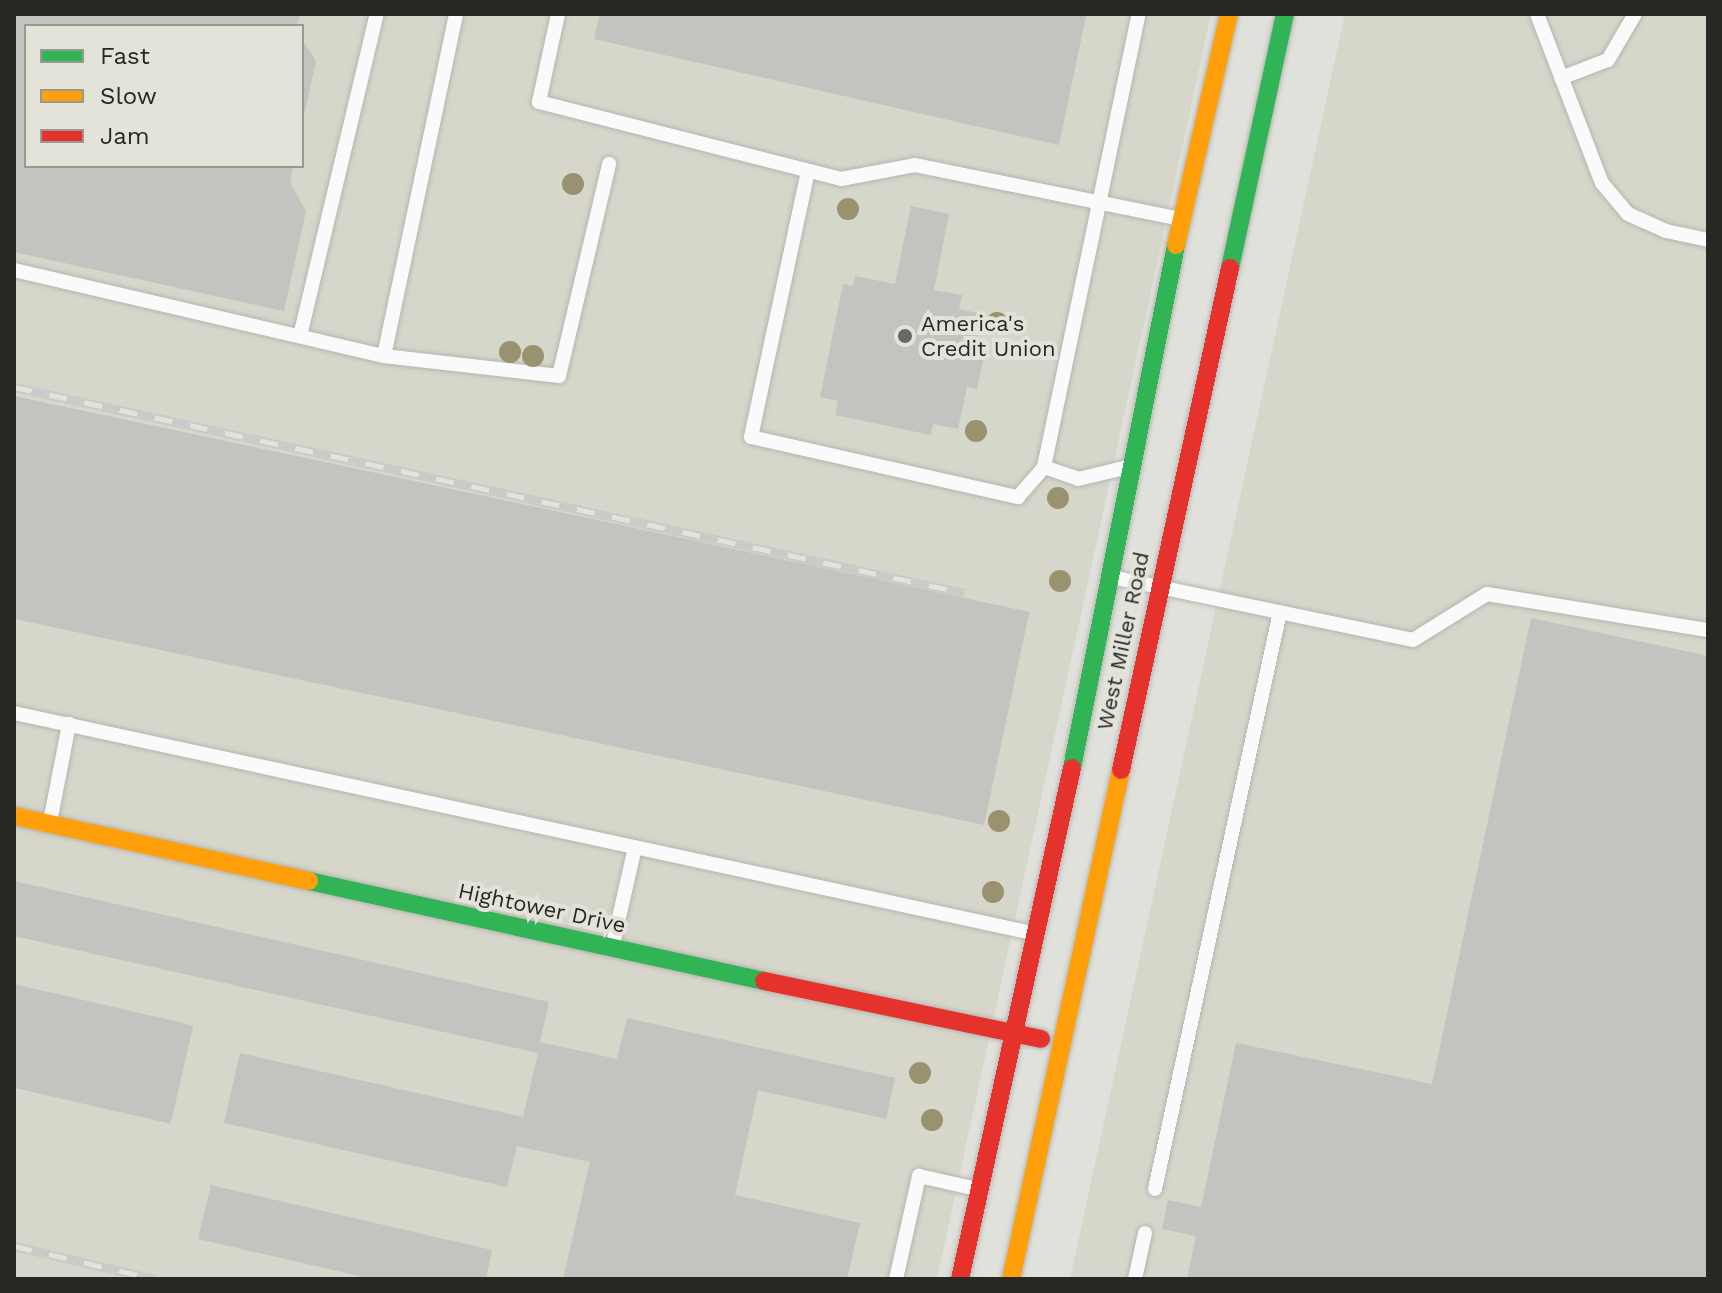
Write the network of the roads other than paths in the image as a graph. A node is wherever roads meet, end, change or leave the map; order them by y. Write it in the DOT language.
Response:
graph roads {
  1 [pos="377,14"];
  2 [pos="456,14"];
  3 [pos="558,14"];
  4 [pos="1139,14"];
  5 [pos="1229,14"];
  6 [pos="1285,14"];
  7 [pos="1537,14"];
  8 [pos="1635,14"];
  9 [pos="1561,78"];
  10 [pos="609,164"];
  11 [pos="808,171"];
  12 [pos="1097,198"];
  13 [pos="1181,219"];
  14 [pos="1708,240"];
  15 [pos="14,270"];
  16 [pos="300,336"];
  17 [pos="384,356"];
  18 [pos="1133,466"];
  19 [pos="1044,467"];
  20 [pos="1112,577"];
  21 [pos="1160,586"];
  22 [pos="1280,612"];
  23 [pos="1708,630"];
  24 [pos="14,713"];
  25 [pos="69,724"];
  26 [pos="14,816"];
  27 [pos="49,824"];
  28 [pos="635,847"];
  29 [pos="1036,934"];
  30 [pos="612,948"];
  31 [pos="1016,1037"];
  32 [pos="1060,1045"];
  33 [pos="1155,1189"];
  34 [pos="981,1190"];
  35 [pos="1145,1233"];
  36 [pos="896,1279"];
  37 [pos="960,1279"];
  38 [pos="1011,1279"];
  39 [pos="1135,1279"];
  1 -- 16 [label="lane"];
  2 -- 17 [label="lane"];
  3 -- 11 [label="lane"];
  4 -- 12 [label="lane"];
  5 -- 13 [label="main road, West Miller Road"];
  6 -- 21 [label="main road, West Miller Road"];
  7 -- 9 [label="lane"];
  8 -- 9 [label="lane"];
  9 -- 14 [label="lane"];
  10 -- 17 [label="lane"];
  11 -- 12 [label="lane"];
  11 -- 19 [label="lane"];
  12 -- 13 [label="lane"];
  12 -- 19 [label="lane"];
  13 -- 18 [label="main road, West Miller Road"];
  15 -- 16 [label="lane"];
  16 -- 17 [label="lane"];
  18 -- 19 [label="lane"];
  18 -- 20 [label="main road, West Miller Road"];
  20 -- 21 [label="lane"];
  20 -- 29 [label="main road, West Miller Road"];
  21 -- 22 [label="lane"];
  21 -- 32 [label="main road, West Miller Road"];
  22 -- 23 [label="lane"];
  22 -- 33 [label="lane"];
  24 -- 25 [label="lane"];
  25 -- 27 [label="lane"];
  25 -- 28 [label="lane"];
  26 -- 27 [label="main road, Hightower Drive"];
  27 -- 30 [label="main road, Hightower Drive"];
  28 -- 29 [label="lane"];
  28 -- 30 [label="lane"];
  29 -- 31 [label="main road, West Miller Road"];
  30 -- 31 [label="main road, Hightower Drive"];
  31 -- 32 [label="main road, Hightower Drive"];
  31 -- 34 [label="main road, West Miller Road"];
  32 -- 38 [label="main road, West Miller Road"];
  34 -- 36 [label="lane"];
  34 -- 37 [label="main road, West Miller Road"];
  35 -- 39 [label="lane"];
}
